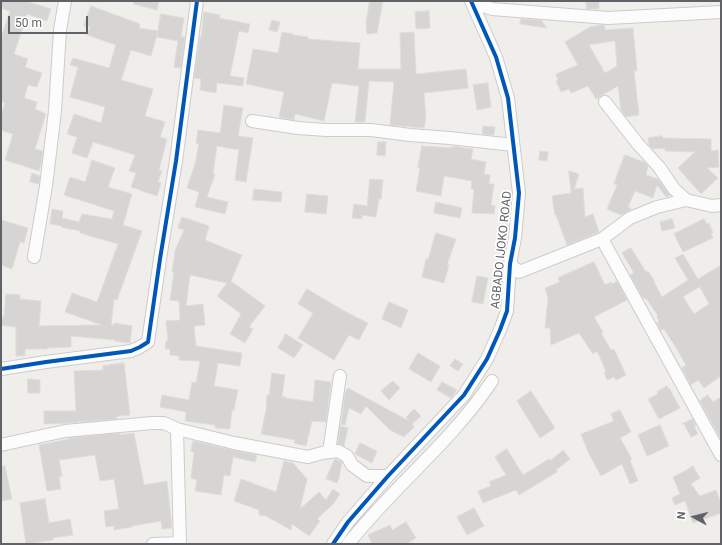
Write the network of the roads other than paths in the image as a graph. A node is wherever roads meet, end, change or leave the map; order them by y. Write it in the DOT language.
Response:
graph roads {
  1 [pos="65,1"];
  2 [pos="197,1"];
  3 [pos="472,2"];
  4 [pos="721,12"];
  5 [pos="605,102"];
  6 [pos="252,121"];
  7 [pos="513,145"];
  8 [pos="686,200"];
  9 [pos="721,205"];
  10 [pos="602,238"];
  11 [pos="34,257"];
  12 [pos="510,264"];
  13 [pos="1,369"];
  14 [pos="340,376"];
  15 [pos="492,381"];
  16 [pos="177,429"];
  17 [pos="1,445"];
  18 [pos="329,452"];
  19 [pos="721,455"];
  20 [pos="388,476"];
  21 [pos="153,544"];
  22 [pos="180,544"];
  23 [pos="333,544"];
  24 [pos="348,544"];
  1 -- 11 [label="street"];
  2 -- 13 [label="street"];
  3 -- 4 [label="street"];
  3 -- 7 [label="street, AGBADO IJOKO ROAD"];
  5 -- 8 [label="street"];
  6 -- 7 [label="street"];
  7 -- 12 [label="street, AGBADO IJOKO ROAD"];
  8 -- 9 [label="street"];
  8 -- 10 [label="street"];
  10 -- 12 [label="street"];
  10 -- 19 [label="street"];
  12 -- 20 [label="street, AGBADO IJOKO ROAD"];
  14 -- 18 [label="street"];
  15 -- 24 [label="street"];
  16 -- 17 [label="street"];
  16 -- 18 [label="street"];
  16 -- 22 [label="street"];
  18 -- 20 [label="street"];
  20 -- 23 [label="street, AGBADO IJOKO ROAD"];
  21 -- 22 [label="street"];
}
